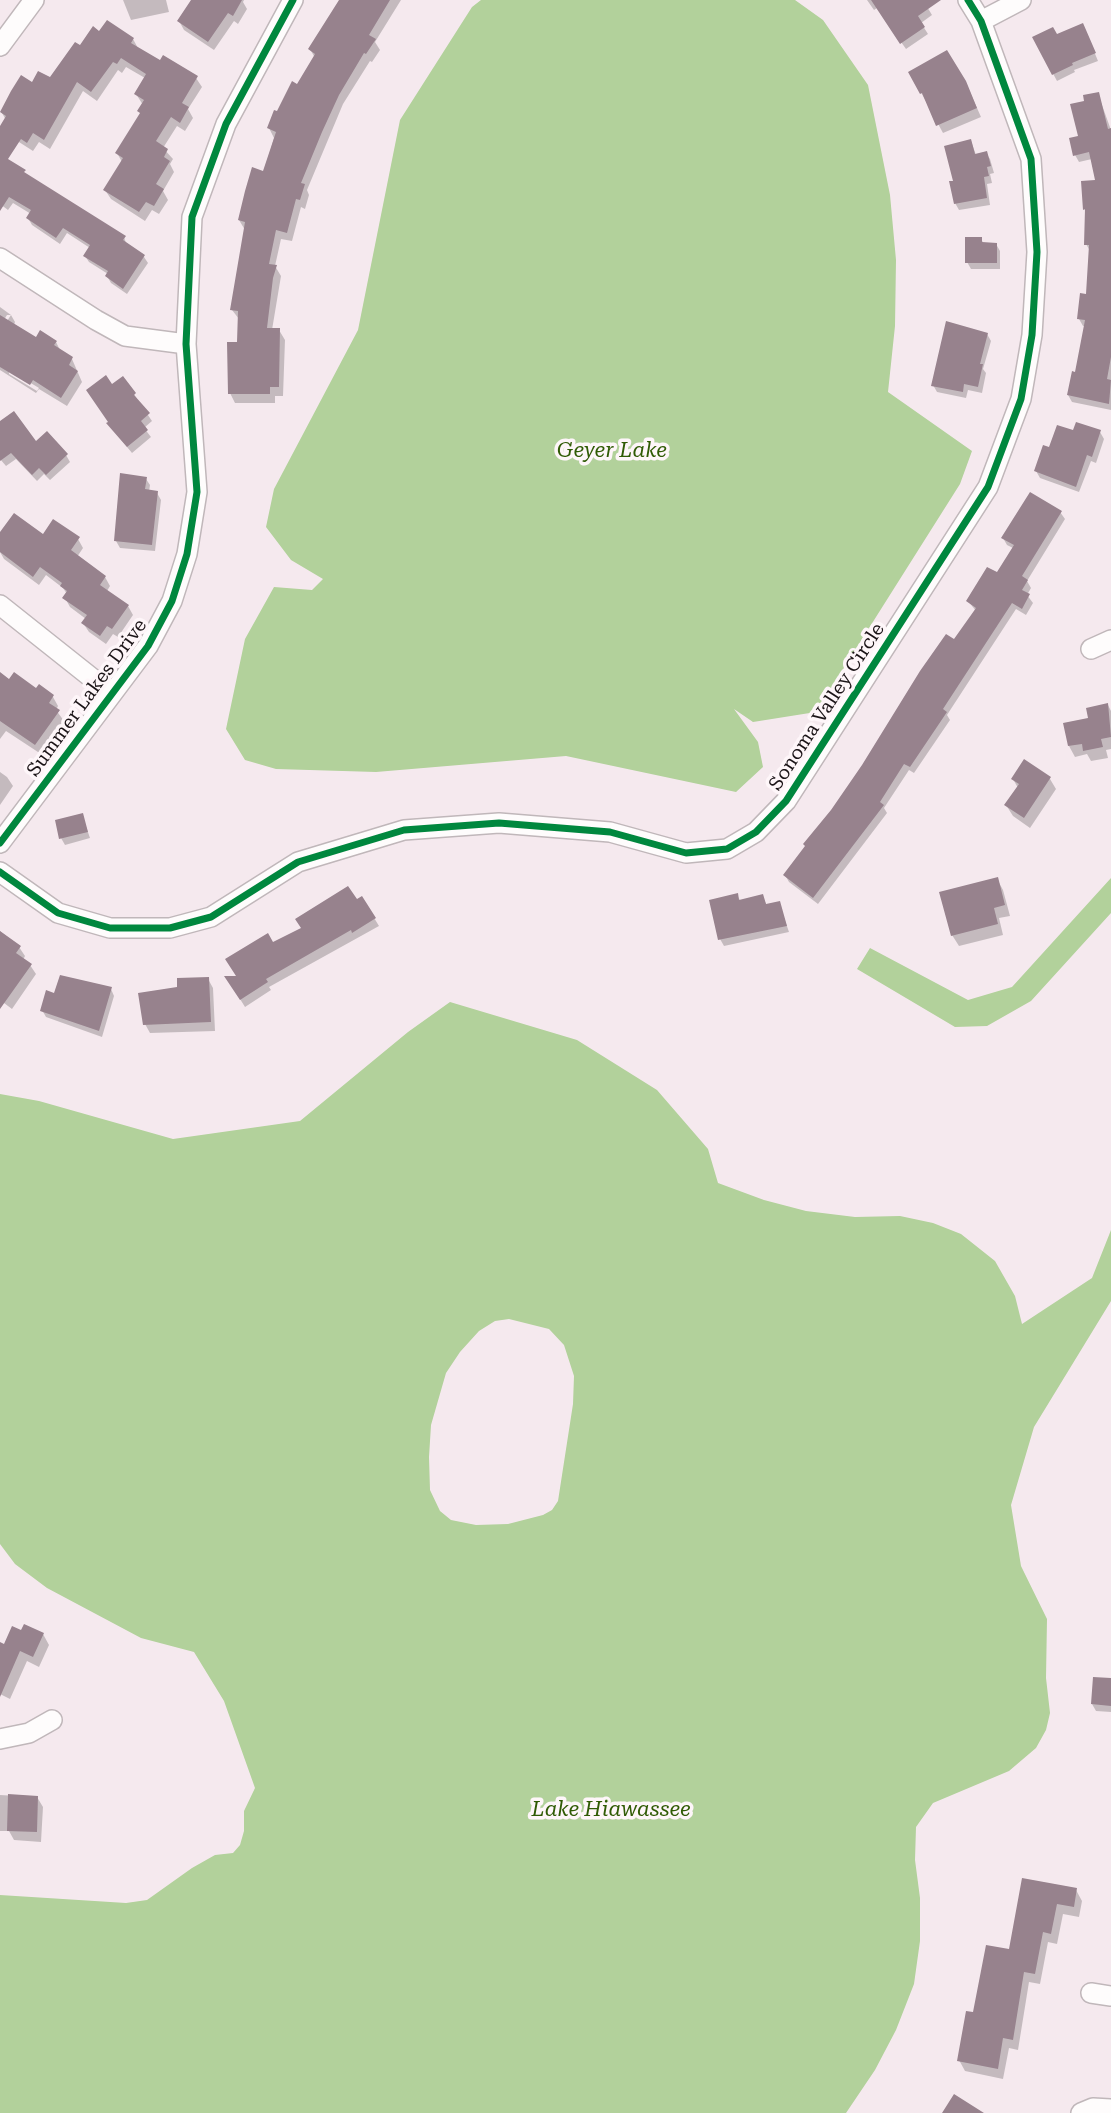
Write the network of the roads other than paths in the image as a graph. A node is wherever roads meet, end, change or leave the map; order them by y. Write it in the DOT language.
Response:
graph roads {
  1 [pos="34,0"];
  2 [pos="293,0"];
  3 [pos="968,0"];
  4 [pos="1021,0"];
  5 [pos="981,21"];
  6 [pos="0,46"];
  7 [pos="0,258"];
  8 [pos="186,344"];
  9 [pos="0,605"];
  10 [pos="1111,640"];
  11 [pos="1091,649"];
  12 [pos="112,694"];
  13 [pos="0,844"];
  14 [pos="0,872"];
  15 [pos="52,1720"];
  16 [pos="0,1739"];
  17 [pos="1091,1993"];
  18 [pos="1111,1996"];
  19 [pos="1111,2109"];
  20 [pos="1081,2113"];
  1 -- 6 [label="street"];
  2 -- 8 [label="street, Summer Lakes Drive"];
  3 -- 5 [label="street, Sonoma Valley Circle"];
  4 -- 5 [label="street"];
  5 -- 14 [label="street, Sonoma Valley Circle"];
  7 -- 8 [label="street"];
  8 -- 12 [label="street, Summer Lakes Drive"];
  9 -- 12 [label="street"];
  10 -- 11 [label="street"];
  12 -- 13 [label="street, Summer Lakes Drive"];
  15 -- 16 [label="street"];
  17 -- 18 [label="street"];
  19 -- 20 [label="street"];
}
